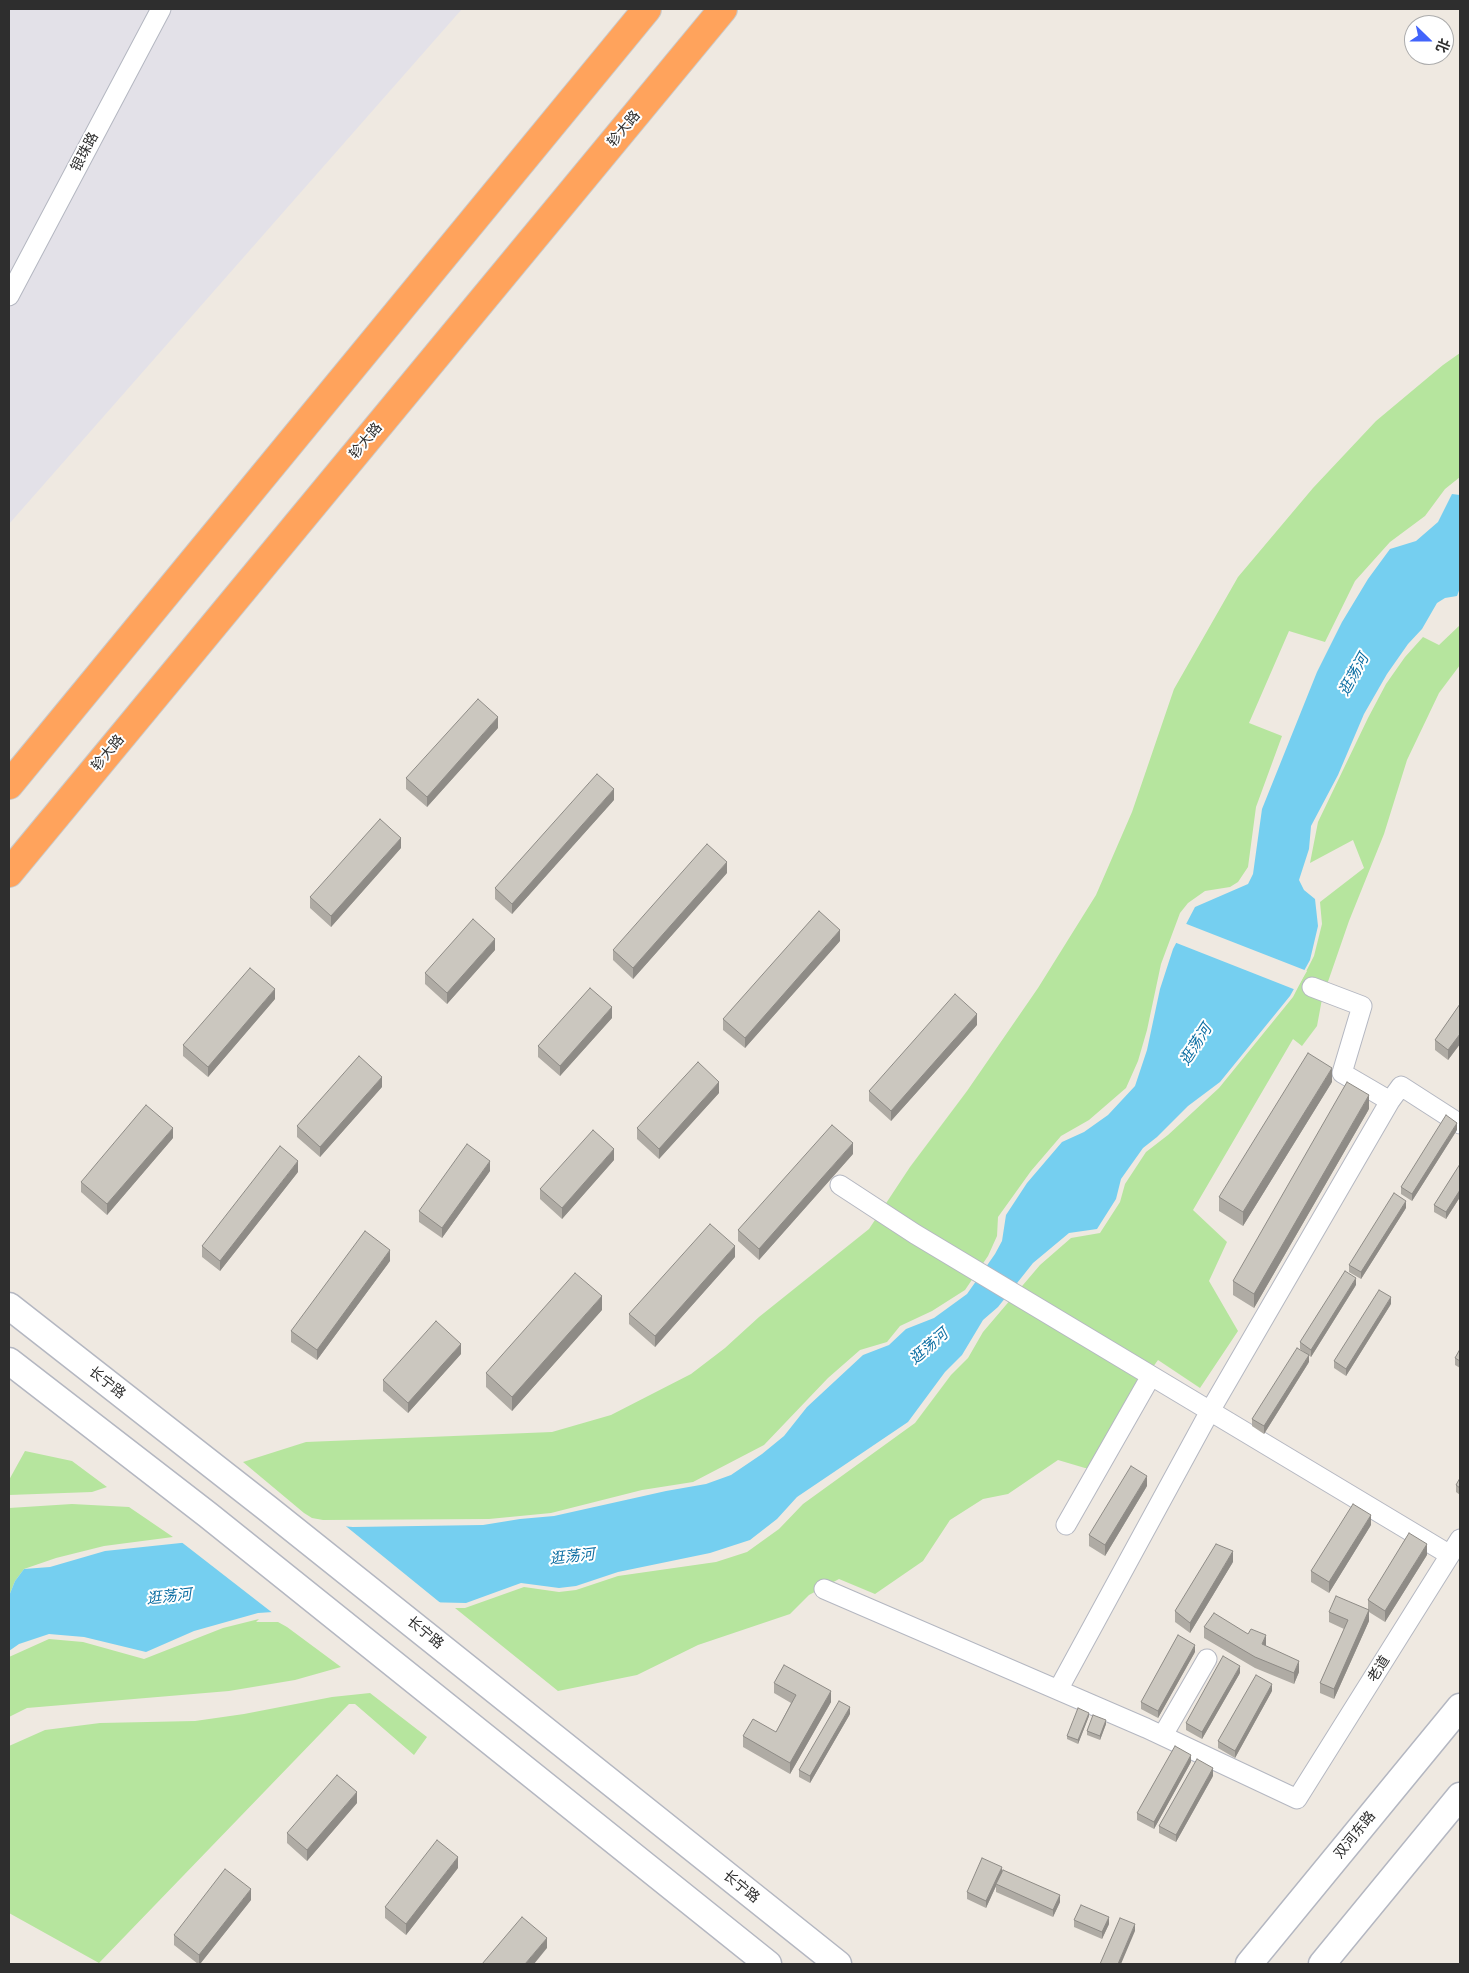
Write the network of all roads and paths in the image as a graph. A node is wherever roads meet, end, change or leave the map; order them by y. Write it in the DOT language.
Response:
graph roads {
  1 [pos="161,9"];
  2 [pos="647,9"];
  3 [pos="723,9"];
  4 [pos="9,296"];
  5 [pos="9,785"];
  6 [pos="9,873"];
  7 [pos="1312,987"];
  8 [pos="1390,1101"];
  9 [pos="1460,1124"];
  10 [pos="840,1185"];
  11 [pos="9,1306"];
  12 [pos="9,1361"];
  13 [pos="1150,1376"];
  14 [pos="1210,1411"];
  15 [pos="1066,1525"];
  16 [pos="1460,1539"];
  17 [pos="1450,1555"];
  18 [pos="824,1589"];
  19 [pos="1207,1659"];
  20 [pos="1058,1690"];
  21 [pos="1460,1707"];
  22 [pos="1163,1735"];
  23 [pos="1460,1796"];
  24 [pos="768,1964"];
  25 [pos="838,1964"];
  26 [pos="1249,1964"];
  27 [pos="1322,1964"];
  1 -- 4 [label="street, 银珠路"];
  2 -- 5 [label="highway"];
  3 -- 6 [label="highway, 轸大路"];
  7 -- 8 [label="street"];
  8 -- 9 [label="street"];
  8 -- 14 [label="street"];
  10 -- 13 [label="street"];
  11 -- 25 [label="street, 长宁路"];
  12 -- 24 [label="street"];
  13 -- 14 [label="street"];
  13 -- 15 [label="street"];
  14 -- 17 [label="street"];
  14 -- 20 [label="street"];
  16 -- 17 [label="street, 老道"];
  17 -- 22 [label="street, 老道"];
  18 -- 20 [label="street"];
  19 -- 22 [label="street"];
  20 -- 22 [label="street"];
  21 -- 26 [label="street, 双河东路"];
  23 -- 27 [label="street"];
}
